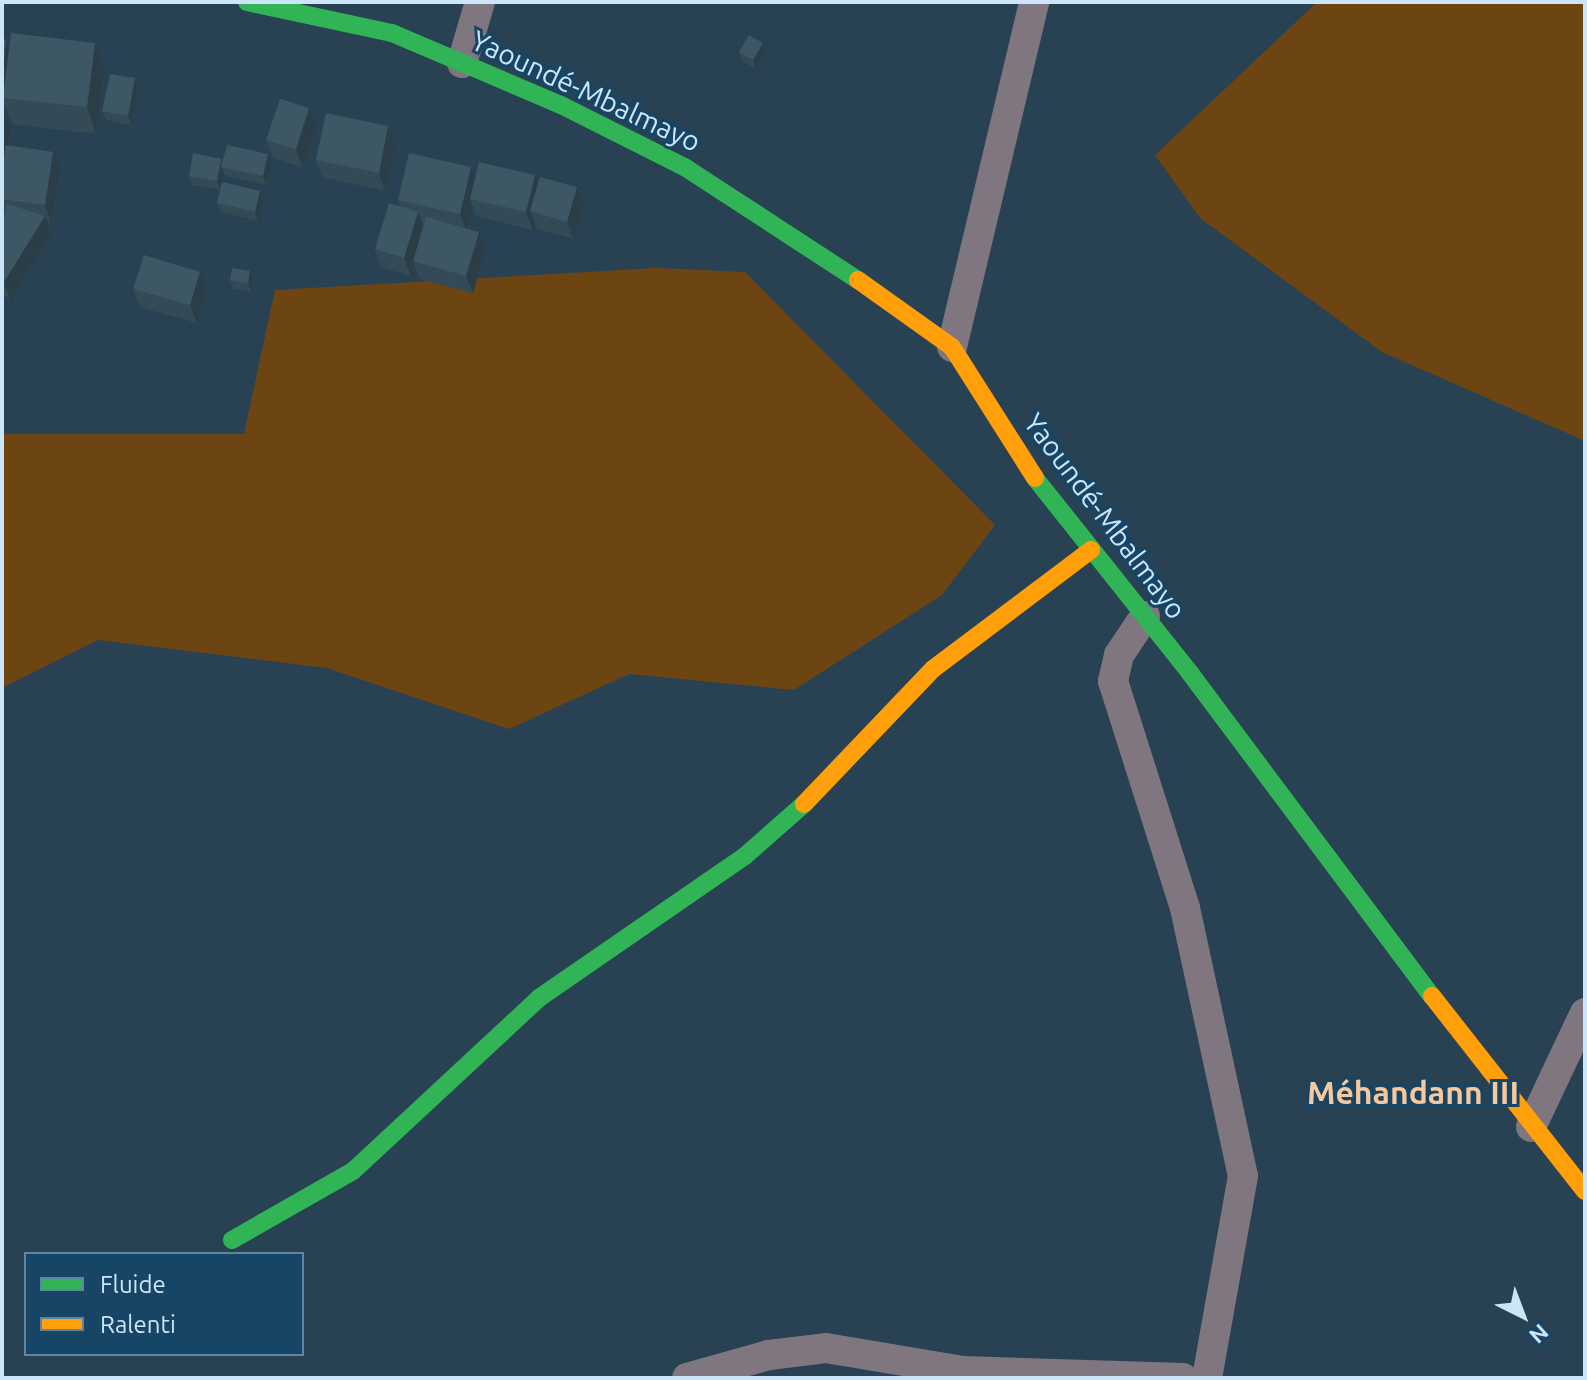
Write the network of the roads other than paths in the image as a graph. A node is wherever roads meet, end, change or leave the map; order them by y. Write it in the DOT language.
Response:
graph roads {
  1 [pos="247,2"];
  2 [pos="480,2"];
  3 [pos="1034,2"];
  4 [pos="462,63"];
  5 [pos="952,347"];
  6 [pos="1091,550"];
  7 [pos="1145,616"];
  8 [pos="1585,1013"];
  9 [pos="1531,1127"];
  10 [pos="1585,1191"];
  11 [pos="232,1240"];
  12 [pos="687,1378"];
  13 [pos="1183,1378"];
  14 [pos="1207,1378"];
  1 -- 4 [label="main road, Yaoundé-Mbalmayo"];
  2 -- 4 [label="street"];
  3 -- 5 [label="street"];
  4 -- 5 [label="main road, Yaoundé-Mbalmayo"];
  5 -- 6 [label="main road, Yaoundé-Mbalmayo"];
  6 -- 7 [label="main road, Yaoundé-Mbalmayo"];
  6 -- 11 [label="main road"];
  7 -- 9 [label="main road, Yaoundé-Mbalmayo"];
  7 -- 14 [label="street"];
  8 -- 9 [label="street"];
  9 -- 10 [label="main road, Yaoundé-Mbalmayo"];
  12 -- 13 [label="street"];
}
